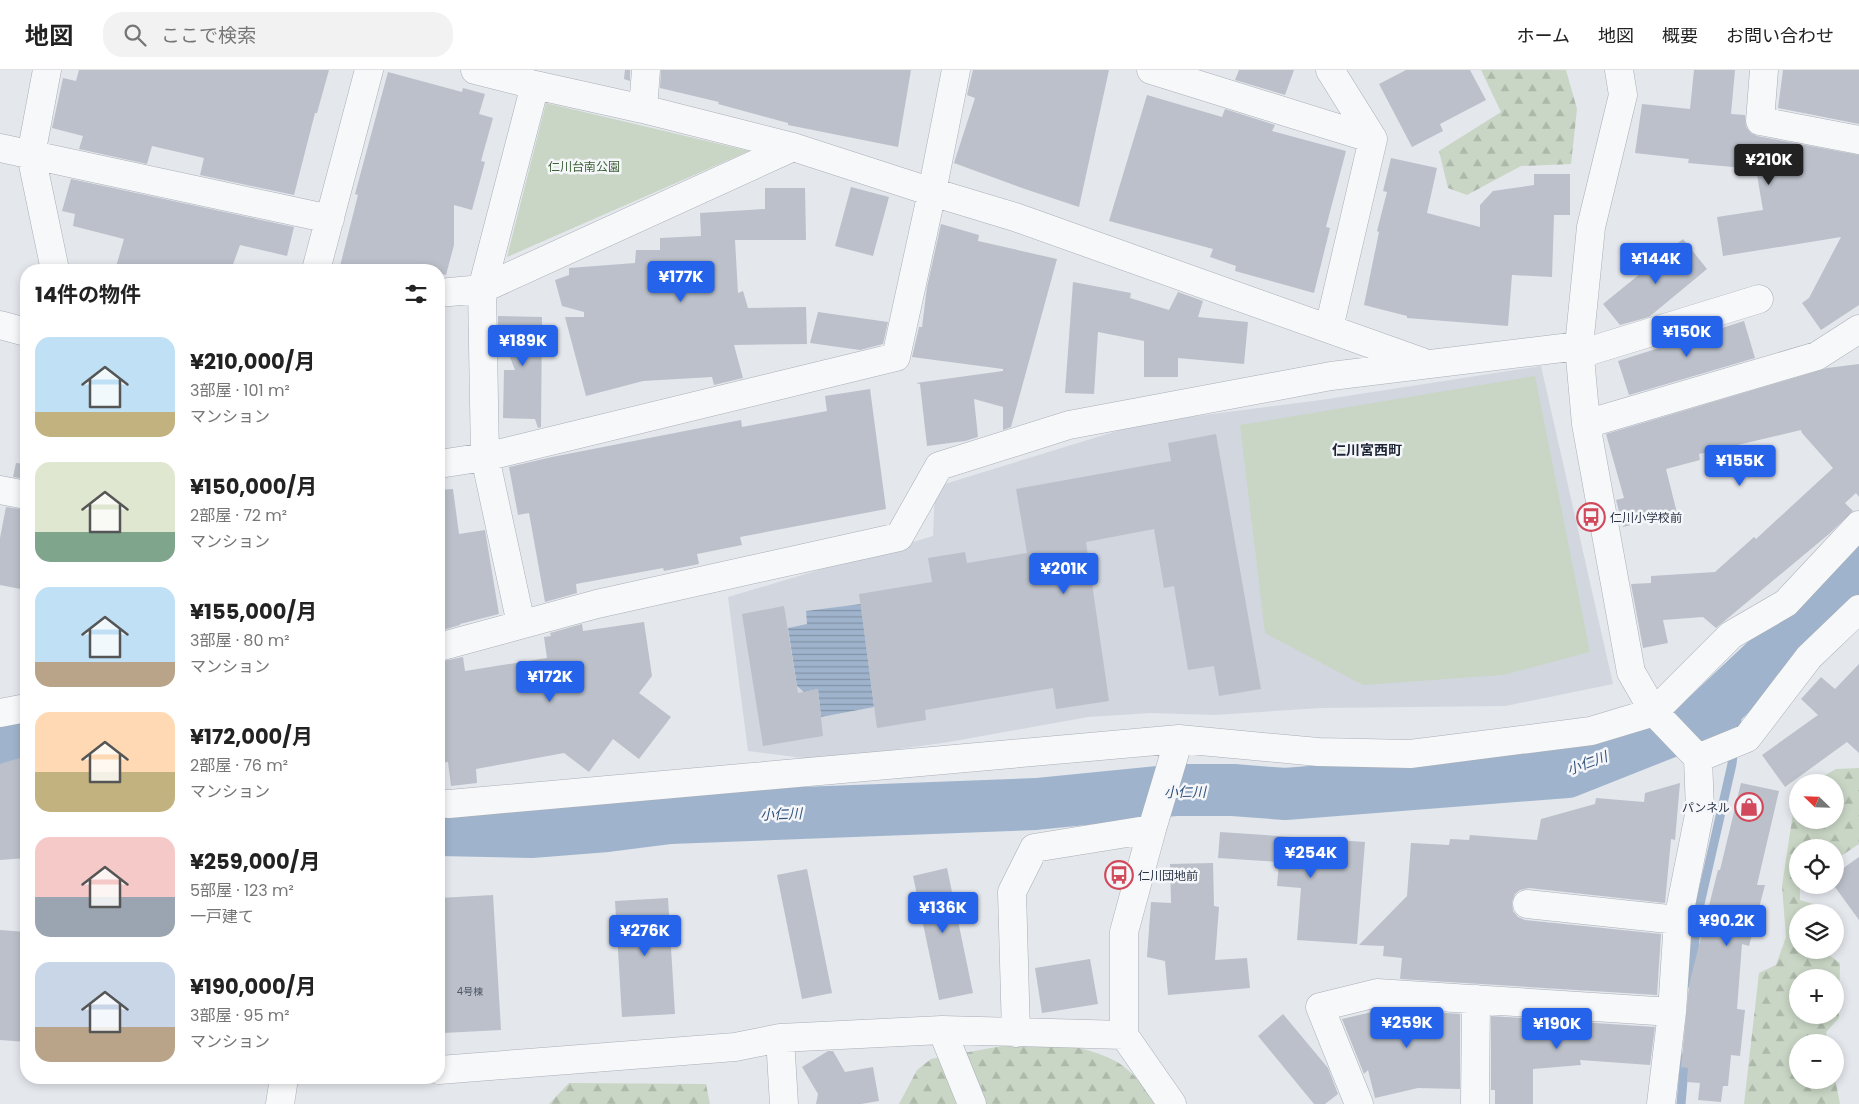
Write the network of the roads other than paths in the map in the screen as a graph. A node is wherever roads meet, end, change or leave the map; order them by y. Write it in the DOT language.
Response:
graph roads {
  1 [pos="47,70"];
  2 [pos="369,70"];
  3 [pos="475,70"];
  4 [pos="646,70"];
  5 [pos="956,70"];
  6 [pos="1151,70"];
  7 [pos="1330,70"];
  8 [pos="1619,70"];
  9 [pos="1764,70"];
  10 [pos="528,78"];
  11 [pos="643,109"];
  12 [pos="1373,139"];
  13 [pos="1859,140"];
  14 [pos="0,148"];
  15 [pos="793,148"];
  16 [pos="31,155"];
  17 [pos="932,192"];
  18 [pos="330,219"];
  19 [pos="54,264"];
  20 [pos="318,264"];
  21 [pos="482,289"];
  22 [pos="445,292"];
  23 [pos="1759,299"];
  24 [pos="0,325"];
  25 [pos="1329,328"];
  26 [pos="1859,328"];
  27 [pos="20,330"];
  28 [pos="1580,350"];
  29 [pos="1429,364"];
  30 [pos="1586,424"];
  31 [pos="485,457"];
  32 [pos="445,463"];
  33 [pos="0,490"];
  34 [pos="20,493"];
  35 [pos="1859,525"];
  36 [pos="1859,609"];
  37 [pos="521,624"];
  38 [pos="445,645"];
  39 [pos="20,709"];
  40 [pos="0,714"];
  41 [pos="1657,717"];
  42 [pos="1177,749"];
  43 [pos="1701,753"];
  44 [pos="445,803"];
  45 [pos="1156,817"];
  46 [pos="1527,904"];
  47 [pos="1678,920"];
  48 [pos="1476,999"];
  49 [pos="1672,1012"];
  50 [pos="942,1030"];
  51 [pos="1016,1033"];
  52 [pos="1124,1035"];
  53 [pos="780,1038"];
  54 [pos="445,1070"];
  55 [pos="283,1084"];
  56 [pos="280,1104"];
  57 [pos="784,1104"];
  58 [pos="972,1104"];
  59 [pos="1172,1104"];
  60 [pos="1360,1104"];
  61 [pos="1476,1104"];
  62 [pos="1661,1104"];
  1 -- 16 [label="street"];
  2 -- 18 [label="street"];
  3 -- 10 [label="street"];
  4 -- 11 [label="street"];
  5 -- 17 [label="street"];
  6 -- 12 [label="street"];
  7 -- 12 [label="street"];
  8 -- 28 [label="street"];
  9 -- 13 [label="street"];
  10 -- 11 [label="street"];
  10 -- 21 [label="street"];
  11 -- 15 [label="street"];
  12 -- 25 [label="street"];
  14 -- 16 [label="street"];
  15 -- 17 [label="street"];
  15 -- 21 [label="street"];
  16 -- 18 [label="street"];
  16 -- 19 [label="street"];
  17 -- 25 [label="street"];
  17 -- 31 [label="street"];
  18 -- 20 [label="street"];
  21 -- 22 [label="street"];
  21 -- 31 [label="street"];
  23 -- 28 [label="street"];
  24 -- 27 [label="street"];
  25 -- 29 [label="street"];
  26 -- 30 [label="street"];
  28 -- 29 [label="street"];
  28 -- 30 [label="street"];
  29 -- 37 [label="street"];
  30 -- 41 [label="street"];
  31 -- 32 [label="street"];
  31 -- 37 [label="street"];
  33 -- 34 [label="street"];
  35 -- 41 [label="street"];
  36 -- 43 [label="street"];
  37 -- 38 [label="street"];
  39 -- 40 [label="street"];
  41 -- 42 [label="street"];
  41 -- 43 [label="street"];
  42 -- 44 [label="street"];
  42 -- 45 [label="street"];
  43 -- 47 [label="street"];
  45 -- 51 [label="street"];
  45 -- 52 [label="street"];
  46 -- 47 [label="street"];
  47 -- 49 [label="street"];
  48 -- 49 [label="street"];
  48 -- 60 [label="street"];
  48 -- 61 [label="street"];
  49 -- 62 [label="street"];
  50 -- 51 [label="street"];
  50 -- 53 [label="street"];
  50 -- 58 [label="street"];
  51 -- 52 [label="street"];
  52 -- 59 [label="street"];
  53 -- 54 [label="street"];
  53 -- 57 [label="street"];
  55 -- 56 [label="street"];
}
